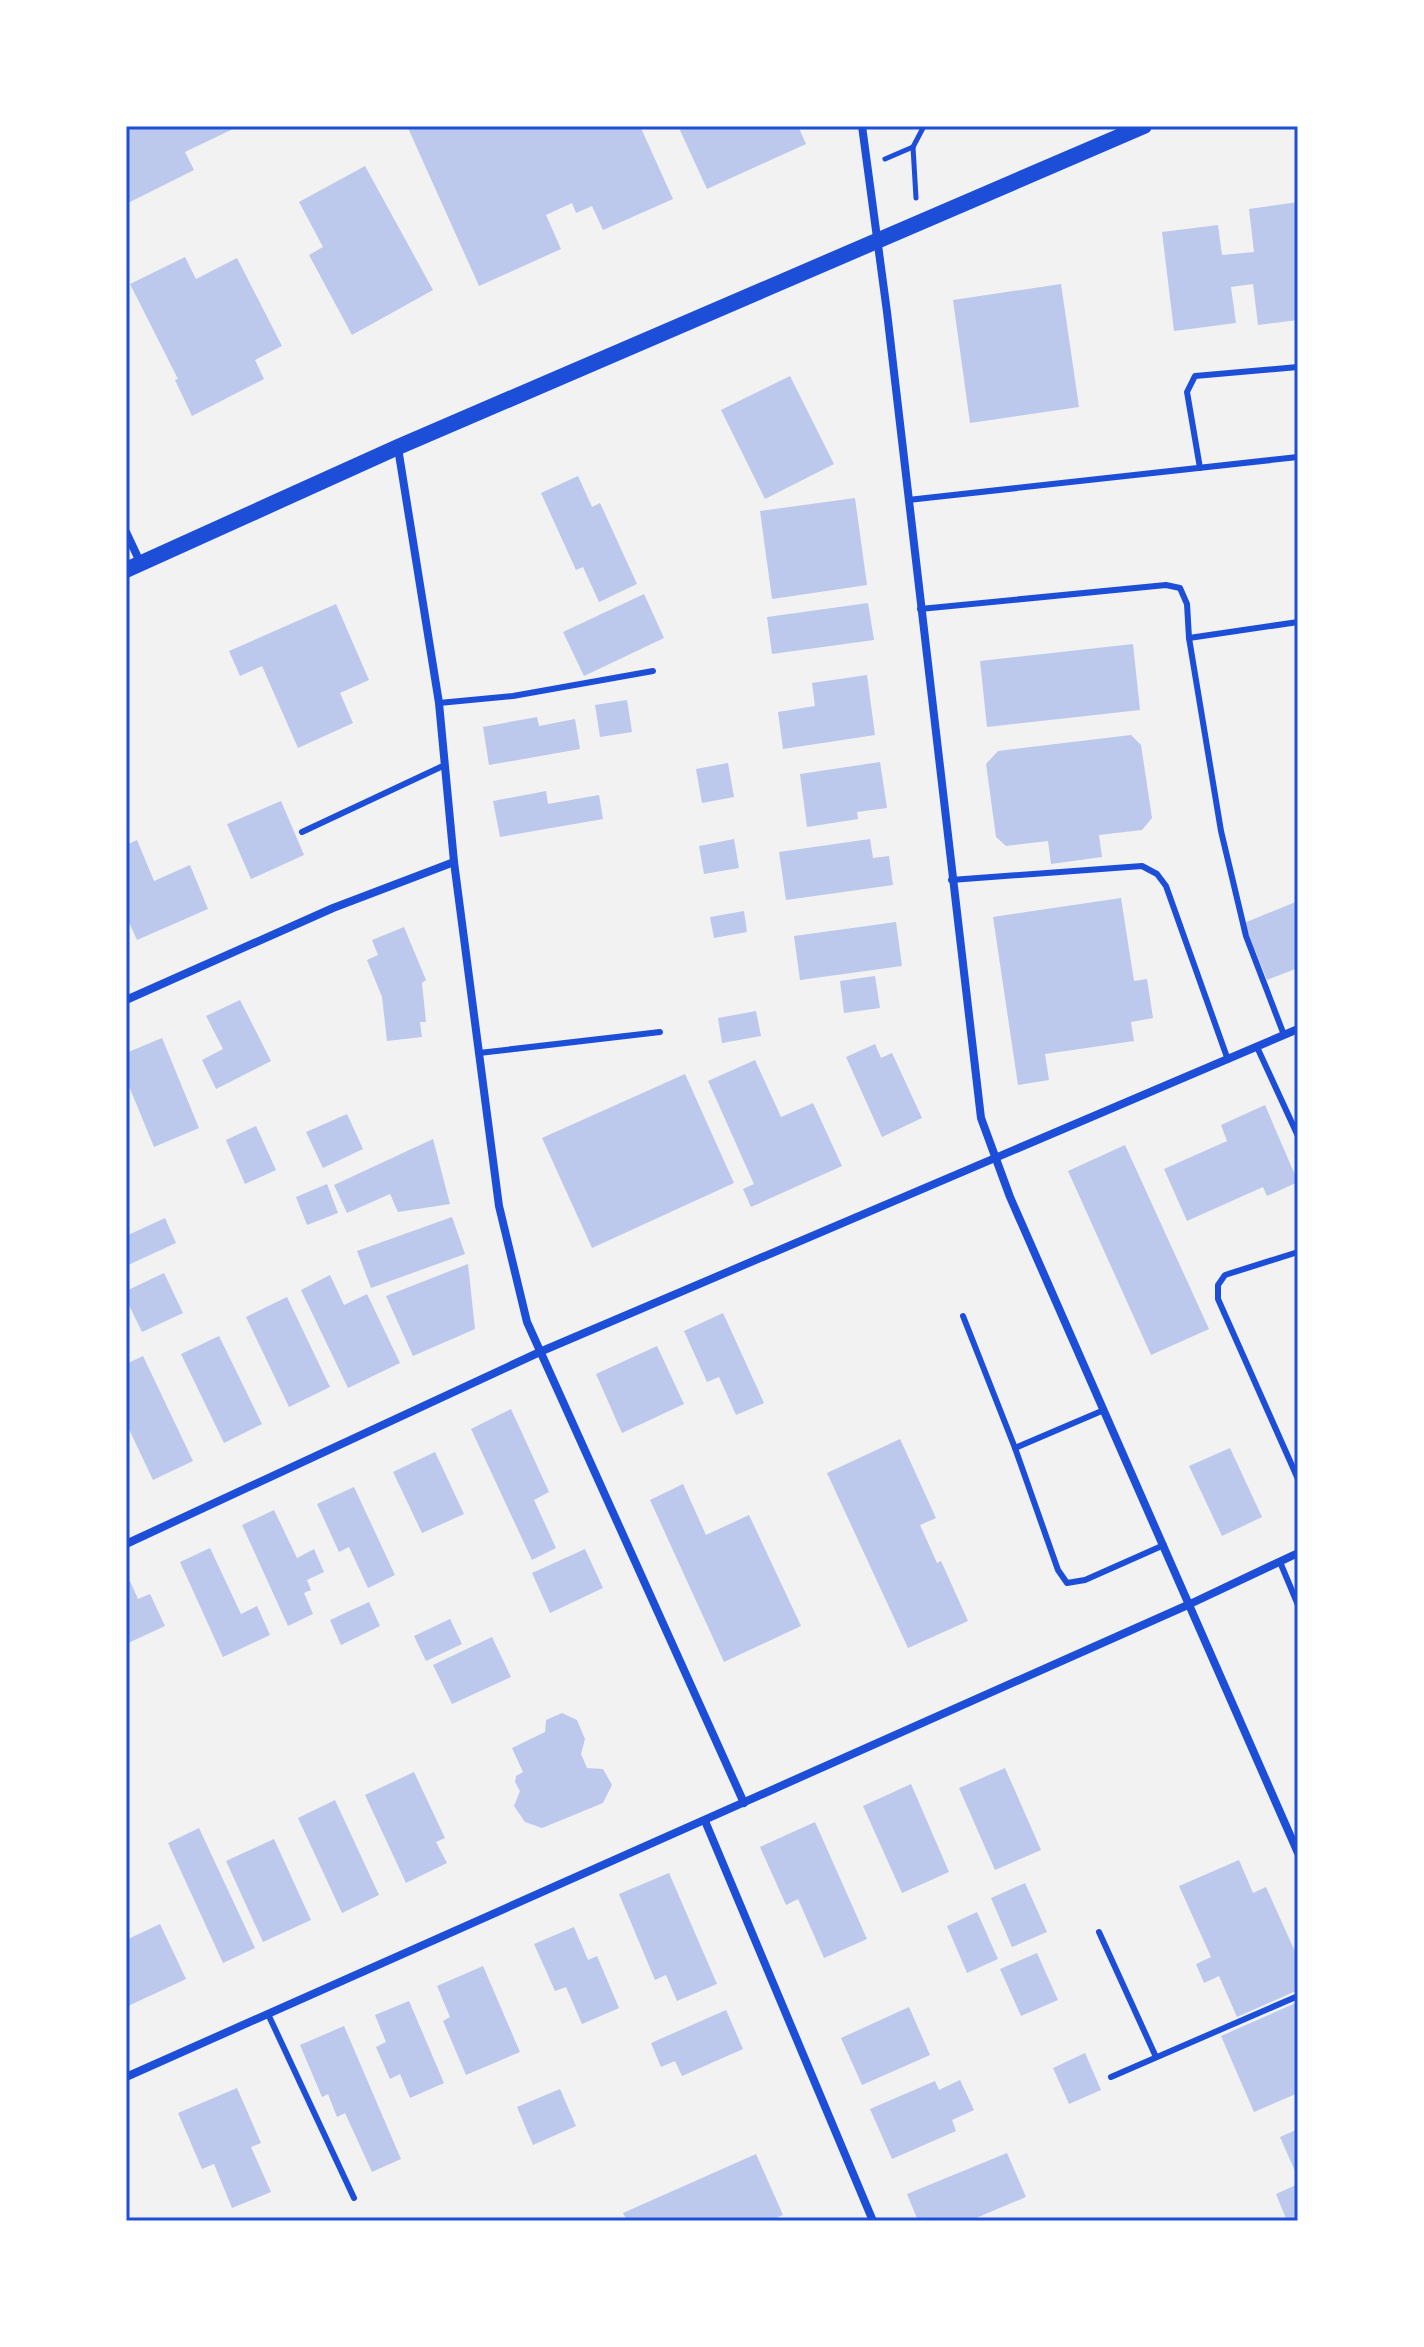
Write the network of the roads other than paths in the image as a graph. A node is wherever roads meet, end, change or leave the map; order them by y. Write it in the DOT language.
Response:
graph roads {
  1 [pos="862,126"];
  2 [pos="1144,126"];
  3 [pos="876,240"];
  4 [pos="1298,367"];
  5 [pos="398,447"];
  6 [pos="1298,457"];
  7 [pos="1200,468"];
  8 [pos="908,500"];
  9 [pos="126,532"];
  10 [pos="133,567"];
  11 [pos="920,609"];
  12 [pos="1298,622"];
  13 [pos="1189,638"];
  14 [pos="653,671"];
  15 [pos="439,703"];
  16 [pos="445,765"];
  17 [pos="302,832"];
  18 [pos="454,862"];
  19 [pos="951,880"];
  20 [pos="126,1000"];
  21 [pos="1298,1029"];
  22 [pos="660,1032"];
  23 [pos="1284,1035"];
  24 [pos="1257,1047"];
  25 [pos="479,1053"];
  26 [pos="1228,1060"];
  27 [pos="1298,1136"];
  28 [pos="995,1156"];
  29 [pos="1298,1252"];
  30 [pos="963,1316"];
  31 [pos="542,1351"];
  32 [pos="1104,1410"];
  33 [pos="1015,1448"];
  34 [pos="1298,1479"];
  35 [pos="126,1544"];
  36 [pos="1164,1545"];
  37 [pos="1298,1553"];
  38 [pos="1280,1562"];
  39 [pos="1190,1604"];
  40 [pos="1298,1605"];
  41 [pos="744,1803"];
  42 [pos="705,1821"];
  43 [pos="1298,1853"];
  44 [pos="1099,1932"];
  45 [pos="1298,1996"];
  46 [pos="268,2014"];
  47 [pos="1156,2057"];
  48 [pos="126,2077"];
  49 [pos="1111,2077"];
  50 [pos="354,2198"];
  51 [pos="873,2221"];
  1 -- 3 [label="street"];
  2 -- 3 [label="main road"];
  3 -- 5 [label="main road"];
  3 -- 8 [label="street"];
  4 -- 7 [label="lane"];
  5 -- 10 [label="main road"];
  5 -- 15 [label="street"];
  6 -- 7 [label="lane"];
  7 -- 8 [label="lane"];
  8 -- 11 [label="street"];
  9 -- 10 [label="street"];
  11 -- 13 [label="lane"];
  11 -- 19 [label="street"];
  12 -- 13 [label="lane"];
  13 -- 23 [label="lane"];
  14 -- 15 [label="lane"];
  15 -- 16 [label="street"];
  16 -- 17 [label="lane"];
  16 -- 18 [label="street"];
  18 -- 20 [label="street"];
  18 -- 25 [label="street"];
  19 -- 26 [label="lane"];
  19 -- 28 [label="street"];
  21 -- 23 [label="street"];
  22 -- 25 [label="lane"];
  23 -- 24 [label="street"];
  24 -- 26 [label="street"];
  24 -- 27 [label="lane"];
  25 -- 31 [label="street"];
  26 -- 28 [label="street"];
  28 -- 31 [label="street"];
  28 -- 32 [label="street"];
  29 -- 34 [label="lane"];
  30 -- 33 [label="lane"];
  31 -- 35 [label="street"];
  31 -- 41 [label="street"];
  32 -- 33 [label="lane"];
  32 -- 36 [label="street"];
  33 -- 36 [label="lane"];
  36 -- 39 [label="street"];
  37 -- 38 [label="street"];
  38 -- 39 [label="street"];
  38 -- 40 [label="lane"];
  39 -- 41 [label="street"];
  39 -- 43 [label="street"];
  41 -- 42 [label="street"];
  42 -- 46 [label="street"];
  42 -- 51 [label="street"];
  44 -- 47 [label="lane"];
  45 -- 47 [label="lane"];
  46 -- 48 [label="street"];
  46 -- 50 [label="lane"];
  47 -- 49 [label="lane"];
}
